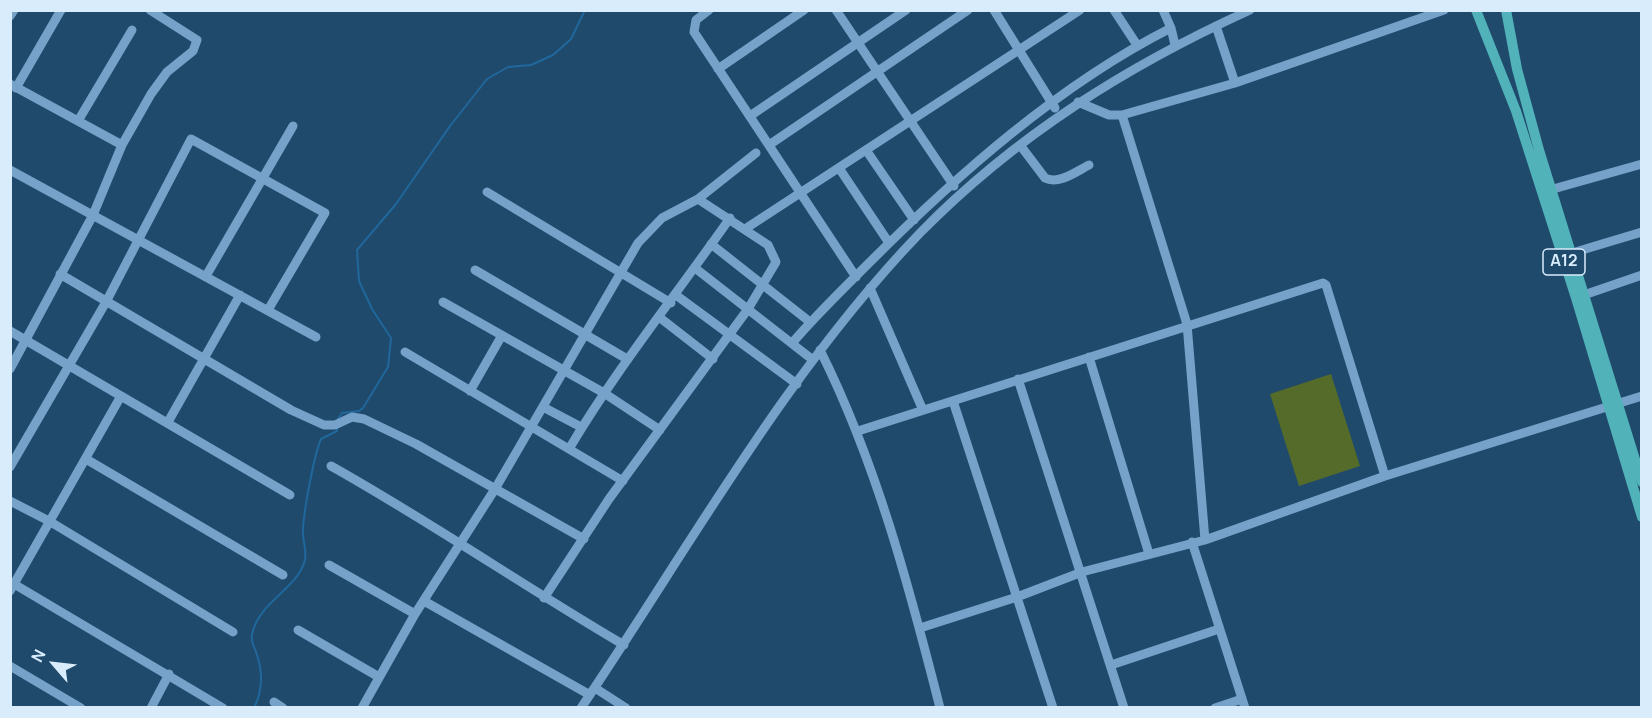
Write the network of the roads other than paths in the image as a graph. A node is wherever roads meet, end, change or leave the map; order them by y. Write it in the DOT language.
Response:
graph roads {
  1 [pos="14,10"];
  2 [pos="61,10"];
  3 [pos="150,10"];
  4 [pos="710,10"];
  5 [pos="804,10"];
  6 [pos="837,10"];
  7 [pos="906,10"];
  8 [pos="968,10"];
  9 [pos="994,10"];
  10 [pos="1080,10"];
  11 [pos="1114,10"];
  12 [pos="1163,10"];
  13 [pos="1250,10"];
  14 [pos="1444,10"];
  15 [pos="1476,10"];
  16 [pos="1506,10"];
  17 [pos="10,16"];
  18 [pos="1216,26"];
  19 [pos="1171,28"];
  20 [pos="132,30"];
  21 [pos="858,43"];
  22 [pos="1137,45"];
  23 [pos="1175,45"];
  24 [pos="1020,50"];
  25 [pos="718,69"];
  26 [pos="878,72"];
  27 [pos="1234,83"];
  28 [pos="13,86"];
  29 [pos="1078,102"];
  30 [pos="1052,104"];
  31 [pos="1060,115"];
  32 [pos="1122,115"];
  33 [pos="750,116"];
  34 [pos="78,121"];
  35 [pos="909,121"];
  36 [pos="293,126"];
  37 [pos="122,145"];
  38 [pos="769,145"];
  39 [pos="1020,145"];
  40 [pos="866,150"];
  41 [pos="756,153"];
  42 [pos="1641,164"];
  43 [pos="1089,165"];
  44 [pos="839,168"];
  45 [pos="10,170"];
  46 [pos="264,179"];
  47 [pos="951,183"];
  48 [pos="1546,191"];
  49 [pos="487,192"];
  50 [pos="801,193"];
  51 [pos="961,195"];
  52 [pos="699,199"];
  53 [pos="93,215"];
  54 [pos="729,218"];
  55 [pos="914,220"];
  56 [pos="745,229"];
  57 [pos="1641,232"];
  58 [pos="138,239"];
  59 [pos="889,243"];
  60 [pos="711,244"];
  61 [pos="1572,253"];
  62 [pos="695,267"];
  63 [pos="476,270"];
  64 [pos="620,273"];
  65 [pos="60,274"];
  66 [pos="206,276"];
  67 [pos="1641,276"];
  68 [pos="856,277"];
  69 [pos="764,285"];
  70 [pos="870,288"];
  71 [pos="240,294"];
  72 [pos="1580,296"];
  73 [pos="673,299"];
  74 [pos="106,302"];
  75 [pos="443,302"];
  76 [pos="748,309"];
  77 [pos="268,310"];
  78 [pos="659,317"];
  79 [pos="810,322"];
  80 [pos="1187,324"];
  81 [pos="10,331"];
  82 [pos="585,333"];
  83 [pos="730,334"];
  84 [pos="316,337"];
  85 [pos="501,337"];
  86 [pos="27,340"];
  87 [pos="793,342"];
  88 [pos="820,350"];
  89 [pos="405,352"];
  90 [pos="1089,357"];
  91 [pos="204,358"];
  92 [pos="627,359"];
  93 [pos="713,359"];
  94 [pos="813,360"];
  95 [pos="69,366"];
  96 [pos="10,369"];
  97 [pos="564,369"];
  98 [pos="1018,380"];
  99 [pos="796,384"];
  100 [pos="470,391"];
  101 [pos="604,393"];
  102 [pos="121,396"];
  103 [pos="1641,396"];
  104 [pos="953,401"];
  105 [pos="1613,405"];
  106 [pos="543,406"];
  107 [pos="921,408"];
  108 [pos="168,422"];
  109 [pos="581,427"];
  110 [pos="531,428"];
  111 [pos="660,430"];
  112 [pos="858,431"];
  113 [pos="569,448"];
  114 [pos="86,459"];
  115 [pos="331,466"];
  116 [pos="10,467"];
  117 [pos="1385,476"];
  118 [pos="623,481"];
  119 [pos="1641,482"];
  120 [pos="495,489"];
  121 [pos="290,495"];
  122 [pos="10,501"];
  123 [pos="1641,517"];
  124 [pos="50,521"];
  125 [pos="584,539"];
  126 [pos="1205,540"];
  127 [pos="1192,542"];
  128 [pos="460,545"];
  129 [pos="1149,554"];
  130 [pos="329,565"];
  131 [pos="1082,572"];
  132 [pos="284,575"];
  133 [pos="12,588"];
  134 [pos="1017,597"];
  135 [pos="544,598"];
  136 [pos="424,601"];
  137 [pos="415,614"];
  138 [pos="920,628"];
  139 [pos="1219,629"];
  140 [pos="298,630"];
  141 [pos="233,632"];
  142 [pos="624,645"];
  143 [pos="1112,665"];
  144 [pos="10,666"];
  145 [pos="169,675"];
  146 [pos="379,677"];
  147 [pos="592,691"];
  148 [pos="274,702"];
  149 [pos="1243,703"];
  150 [pos="76,706"];
  151 [pos="151,708"];
  152 [pos="224,708"];
  153 [pos="283,708"];
  154 [pos="362,708"];
  155 [pos="581,708"];
  156 [pos="626,708"];
  157 [pos="940,708"];
  158 [pos="1053,708"];
  159 [pos="1124,708"];
  160 [pos="1215,708"];
  1 -- 17 [label="street"];
  2 -- 28 [label="street"];
  3 -- 37 [label="street"];
  4 -- 25 [label="street"];
  5 -- 25 [label="street"];
  6 -- 21 [label="street"];
  7 -- 21 [label="street"];
  8 -- 26 [label="street"];
  9 -- 24 [label="street"];
  10 -- 24 [label="street"];
  11 -- 22 [label="street"];
  12 -- 19 [label="street"];
  13 -- 18 [label="street"];
  14 -- 27 [label="street"];
  15 -- 48 [label="main road, A12"];
  16 -- 48 [label="main road, A12"];
  18 -- 23 [label="street"];
  18 -- 27 [label="street"];
  19 -- 22 [label="street"];
  19 -- 23 [label="street"];
  20 -- 34 [label="street"];
  21 -- 26 [label="street"];
  21 -- 33 [label="street"];
  22 -- 30 [label="street"];
  23 -- 29 [label="street"];
  24 -- 30 [label="street"];
  24 -- 35 [label="street"];
  25 -- 33 [label="street"];
  26 -- 35 [label="street"];
  26 -- 38 [label="street"];
  27 -- 32 [label="street"];
  28 -- 34 [label="street"];
  29 -- 31 [label="street"];
  29 -- 32 [label="street"];
  30 -- 31 [label="street"];
  30 -- 47 [label="street"];
  31 -- 39 [label="street"];
  32 -- 80 [label="street"];
  33 -- 38 [label="street"];
  34 -- 37 [label="street"];
  35 -- 40 [label="street"];
  35 -- 47 [label="street"];
  36 -- 46 [label="street"];
  37 -- 53 [label="street"];
  38 -- 50 [label="street"];
  39 -- 43 [label="street"];
  39 -- 51 [label="street"];
  40 -- 44 [label="street"];
  40 -- 55 [label="street"];
  41 -- 52 [label="street"];
  42 -- 48 [label="street"];
  44 -- 50 [label="street"];
  44 -- 59 [label="street"];
  45 -- 53 [label="street"];
  46 -- 58 [label="street"];
  46 -- 66 [label="street"];
  46 -- 77 [label="street"];
  47 -- 51 [label="street"];
  47 -- 55 [label="street"];
  48 -- 61 [label="main road, A12"];
  48 -- 72 [label="main road, A12"];
  49 -- 64 [label="street"];
  50 -- 56 [label="street"];
  50 -- 68 [label="street"];
  51 -- 70 [label="street"];
  52 -- 54 [label="street"];
  52 -- 64 [label="street"];
  53 -- 58 [label="street"];
  53 -- 65 [label="street"];
  54 -- 56 [label="street"];
  54 -- 60 [label="street"];
  55 -- 59 [label="street"];
  56 -- 69 [label="street"];
  57 -- 61 [label="street"];
  58 -- 66 [label="street"];
  58 -- 74 [label="street"];
  59 -- 68 [label="street"];
  60 -- 62 [label="street"];
  60 -- 69 [label="street"];
  61 -- 72 [label="main road, A12"];
  62 -- 73 [label="street"];
  62 -- 76 [label="street"];
  63 -- 82 [label="street"];
  64 -- 73 [label="street"];
  64 -- 82 [label="street"];
  65 -- 74 [label="street"];
  65 -- 86 [label="street"];
  66 -- 71 [label="street"];
  67 -- 72 [label="street"];
  68 -- 79 [label="street"];
  69 -- 76 [label="street"];
  69 -- 79 [label="street"];
  70 -- 88 [label="street"];
  70 -- 107 [label="street"];
  71 -- 77 [label="street"];
  71 -- 91 [label="street"];
  72 -- 105 [label="main road, A12"];
  73 -- 78 [label="street"];
  73 -- 83 [label="street"];
  74 -- 91 [label="street"];
  74 -- 95 [label="street"];
  75 -- 85 [label="street"];
  76 -- 83 [label="street"];
  76 -- 87 [label="street"];
  77 -- 84 [label="street"];
  78 -- 92 [label="street"];
  78 -- 93 [label="street"];
  79 -- 87 [label="street"];
  80 -- 90 [label="street"];
  80 -- 117 [label="street"];
  80 -- 126 [label="street"];
  81 -- 86 [label="street"];
  82 -- 92 [label="street"];
  82 -- 97 [label="street"];
  83 -- 93 [label="street"];
  83 -- 99 [label="street"];
  85 -- 97 [label="street"];
  85 -- 100 [label="street"];
  86 -- 95 [label="street"];
  86 -- 96 [label="street"];
  87 -- 94 [label="street"];
  88 -- 94 [label="street"];
  88 -- 112 [label="street"];
  89 -- 100 [label="street"];
  90 -- 98 [label="street"];
  90 -- 129 [label="street"];
  91 -- 108 [label="street"];
  91 -- 120 [label="street"];
  92 -- 101 [label="street"];
  93 -- 111 [label="street"];
  94 -- 99 [label="street"];
  95 -- 102 [label="street"];
  95 -- 116 [label="street"];
  97 -- 101 [label="street"];
  97 -- 106 [label="street"];
  98 -- 104 [label="street"];
  98 -- 131 [label="street"];
  99 -- 142 [label="street"];
  100 -- 110 [label="street"];
  101 -- 109 [label="street"];
  101 -- 111 [label="street"];
  102 -- 108 [label="street"];
  102 -- 114 [label="street"];
  103 -- 105 [label="street"];
  104 -- 107 [label="street"];
  104 -- 134 [label="street"];
  105 -- 117 [label="street"];
  105 -- 119 [label="main road, A12"];
  105 -- 123 [label="main road, A12"];
  106 -- 109 [label="street"];
  106 -- 110 [label="street"];
  107 -- 112 [label="street"];
  108 -- 121 [label="street"];
  109 -- 113 [label="street"];
  110 -- 113 [label="street"];
  110 -- 120 [label="street"];
  111 -- 118 [label="street"];
  112 -- 138 [label="street"];
  113 -- 118 [label="street"];
  114 -- 124 [label="street"];
  114 -- 132 [label="street"];
  115 -- 128 [label="street"];
  117 -- 126 [label="street"];
  118 -- 125 [label="street"];
  120 -- 125 [label="street"];
  120 -- 128 [label="street"];
  122 -- 124 [label="street"];
  124 -- 133 [label="street"];
  124 -- 141 [label="street"];
  125 -- 135 [label="street"];
  126 -- 127 [label="street"];
  127 -- 129 [label="street"];
  127 -- 139 [label="street"];
  128 -- 135 [label="street"];
  128 -- 136 [label="street"];
  129 -- 131 [label="street"];
  130 -- 137 [label="street"];
  131 -- 134 [label="street"];
  131 -- 143 [label="street"];
  133 -- 145 [label="street"];
  134 -- 138 [label="street"];
  134 -- 158 [label="street"];
  135 -- 142 [label="street"];
  136 -- 137 [label="street"];
  136 -- 147 [label="street"];
  137 -- 146 [label="street"];
  138 -- 157 [label="street"];
  139 -- 143 [label="street"];
  139 -- 149 [label="street"];
  140 -- 146 [label="street"];
  142 -- 147 [label="street"];
  143 -- 159 [label="street"];
  144 -- 150 [label="street"];
  145 -- 151 [label="street"];
  145 -- 152 [label="street"];
  146 -- 154 [label="street"];
  147 -- 155 [label="street"];
  147 -- 156 [label="street"];
  148 -- 153 [label="street"];
  149 -- 160 [label="street"];
}
